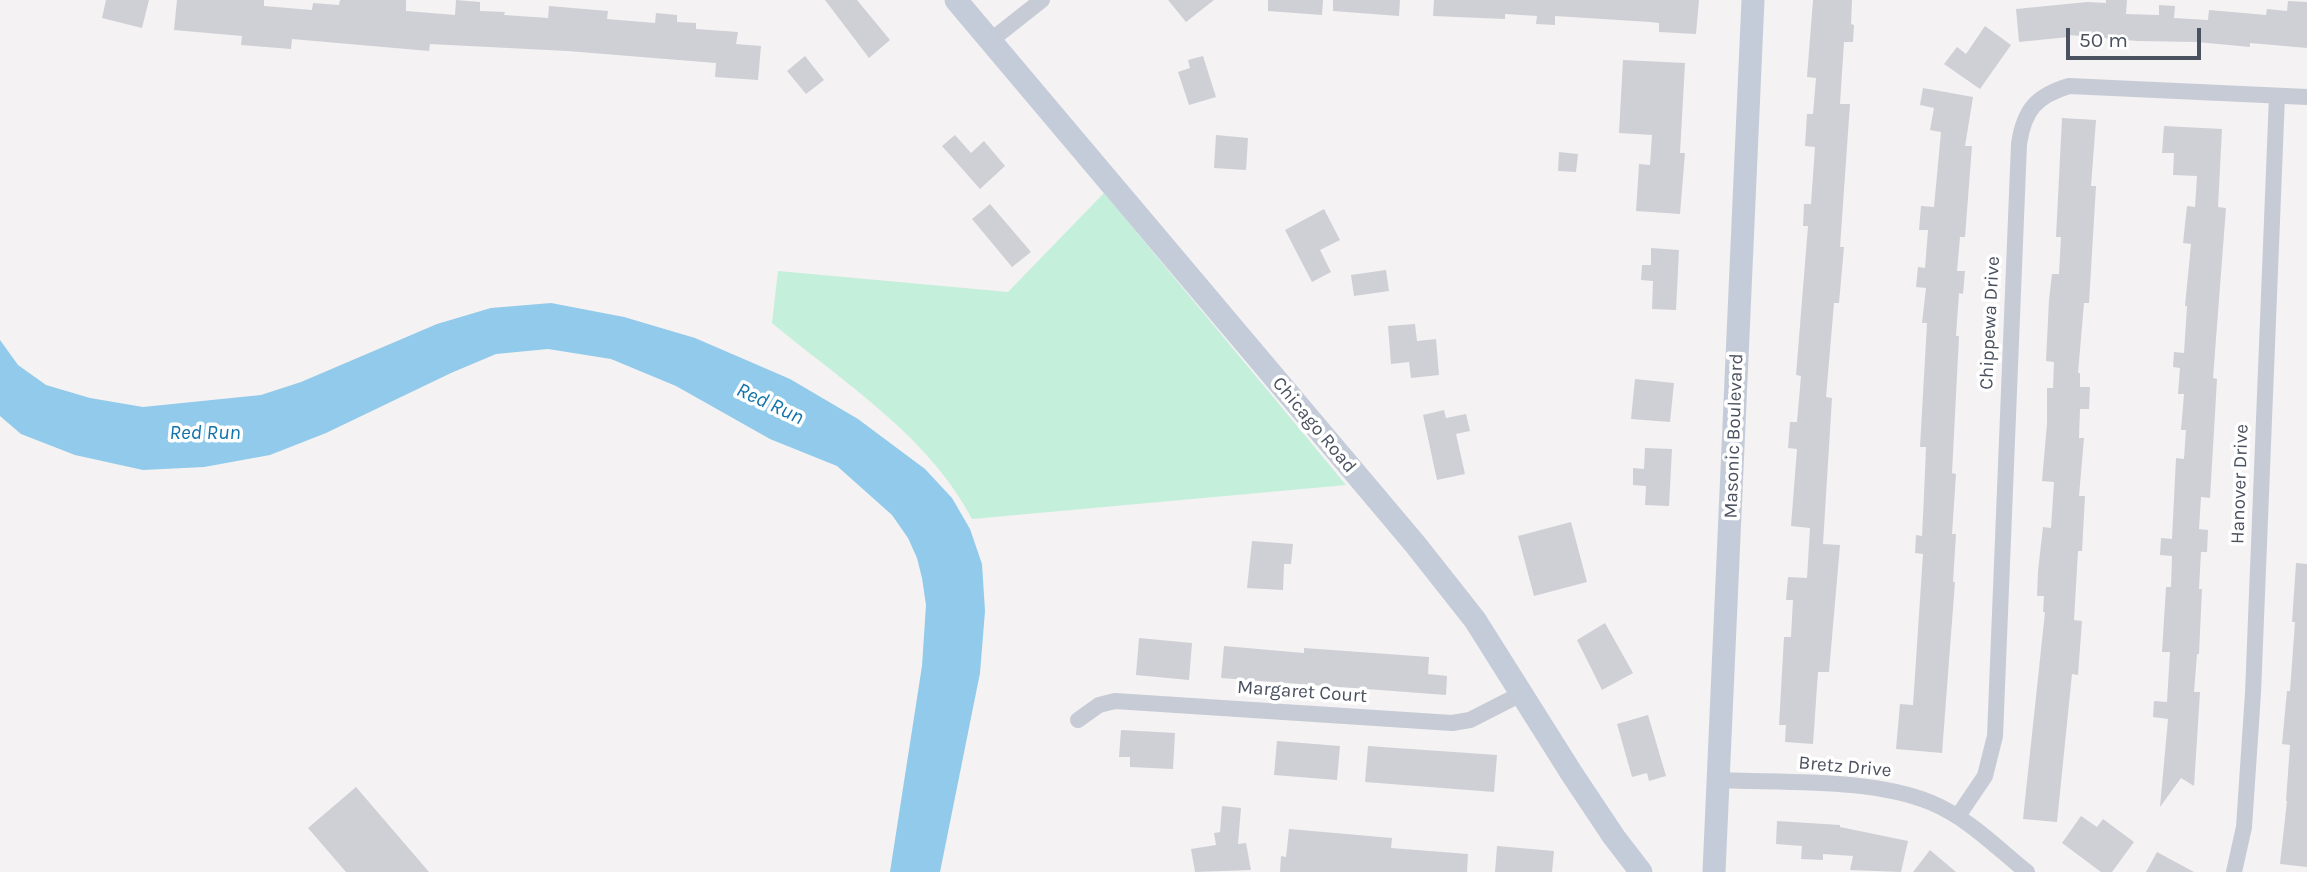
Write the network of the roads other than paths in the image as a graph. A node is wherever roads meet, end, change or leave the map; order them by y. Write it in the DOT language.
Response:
graph roads {
  1 [pos="956,0"];
  2 [pos="1042,0"];
  3 [pos="1753,0"];
  4 [pos="990,41"];
  5 [pos="2277,96"];
  6 [pos="2307,97"];
  7 [pos="1521,694"];
  8 [pos="1078,720"];
  9 [pos="1720,780"];
  10 [pos="1958,816"];
  11 [pos="1641,872"];
  12 [pos="1714,872"];
  13 [pos="2027,872"];
  14 [pos="2234,872"];
  1 -- 4 [label="street, Chicago Road"];
  2 -- 4 [label="street"];
  3 -- 9 [label="street, Masonic Boulevard"];
  4 -- 7 [label="street, Chicago Road"];
  5 -- 6 [label="street, Chippewa Drive"];
  5 -- 10 [label="street, Chippewa Drive"];
  5 -- 14 [label="street, Hanover Drive"];
  7 -- 8 [label="street, Margaret Court"];
  7 -- 11 [label="street, Chicago Road"];
  9 -- 10 [label="street, Bretz Drive"];
  9 -- 12 [label="street, Masonic Boulevard"];
  10 -- 13 [label="street, Bretz Drive"];
}
